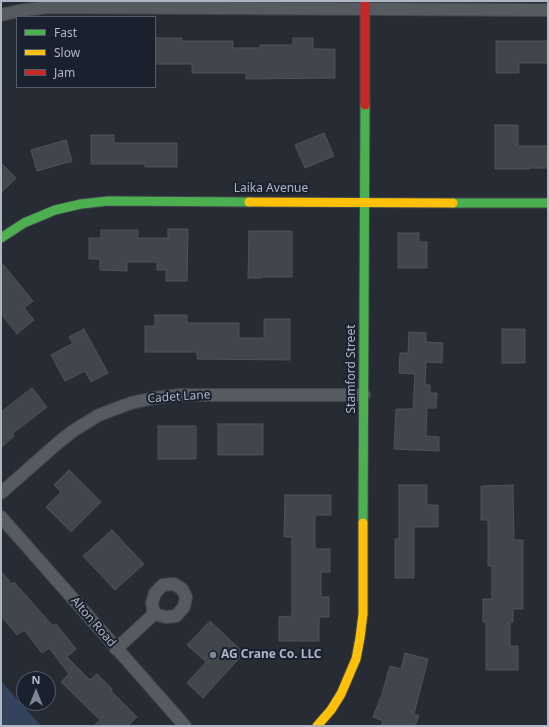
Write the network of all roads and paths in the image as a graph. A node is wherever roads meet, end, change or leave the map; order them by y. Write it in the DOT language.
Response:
graph roads {
  1 [pos="365,5"];
  2 [pos="548,10"];
  3 [pos="1,15"];
  4 [pos="364,202"];
  5 [pos="548,203"];
  6 [pos="1,238"];
  7 [pos="364,395"];
  8 [pos="1,493"];
  9 [pos="1,518"];
  10 [pos="154,614"];
  11 [pos="116,648"];
  12 [pos="185,726"];
  13 [pos="317,726"];
  1 -- 2 [label="street"];
  1 -- 3 [label="street"];
  1 -- 4 [label="street, Stamford Street"];
  4 -- 5 [label="street, Laika Avenue"];
  4 -- 6 [label="street, Laika Avenue"];
  4 -- 7 [label="street, Stamford Street"];
  7 -- 8 [label="street, Cadet Lane"];
  7 -- 13 [label="street, Stamford Street"];
  9 -- 11 [label="street, Alton Road"];
  10 -- 11 [label="street"];
  11 -- 12 [label="street, Alton Road"];
}
